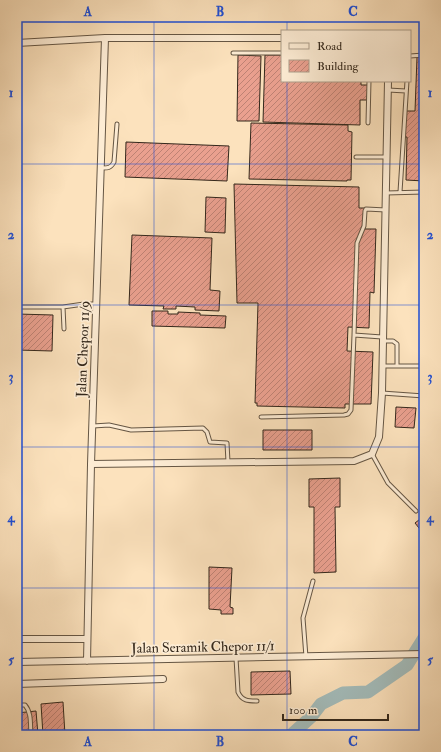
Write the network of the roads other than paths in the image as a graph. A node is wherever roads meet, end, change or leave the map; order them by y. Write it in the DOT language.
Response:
graph roads {
  1 [pos="105,38"];
  2 [pos="281,38"];
  3 [pos="17,43"];
  4 [pos="233,53"];
  5 [pos="281,53"];
  6 [pos="424,55"];
  7 [pos="411,56"];
  8 [pos="370,82"];
  9 [pos="388,82"];
  10 [pos="407,82"];
  11 [pos="388,90"];
  12 [pos="406,91"];
  13 [pos="368,123"];
  14 [pos="117,124"];
  15 [pos="356,157"];
  16 [pos="386,158"];
  17 [pos="102,168"];
  18 [pos="400,192"];
  19 [pos="424,192"];
  20 [pos="386,193"];
  21 [pos="386,210"];
  22 [pos="97,304"];
  23 [pos="17,307"];
  24 [pos="63,307"];
  25 [pos="64,329"];
  26 [pos="354,335"];
  27 [pos="382,339"];
  28 [pos="382,366"];
  29 [pos="397,366"];
  30 [pos="424,366"];
  31 [pos="382,393"];
  32 [pos="424,396"];
  33 [pos="261,417"];
  34 [pos="93,426"];
  35 [pos="372,454"];
  36 [pos="228,462"];
  37 [pos="91,464"];
  38 [pos="416,511"];
  39 [pos="313,581"];
  40 [pos="17,639"];
  41 [pos="87,639"];
  42 [pos="424,654"];
  43 [pos="306,656"];
  44 [pos="236,658"];
  45 [pos="87,661"];
  46 [pos="17,662"];
  47 [pos="162,680"];
  48 [pos="17,684"];
  49 [pos="257,701"];
  50 [pos="17,705"];
  51 [pos="31,735"];
  1 -- 2 [label="street"];
  1 -- 3 [label="street"];
  1 -- 17 [label="street, Jalan Chepor 11/9"];
  4 -- 5 [label="lane"];
  6 -- 7 [label="lane"];
  8 -- 13 [label="lane"];
  9 -- 11 [label="street"];
  10 -- 12 [label="lane"];
  11 -- 12 [label="lane"];
  11 -- 16 [label="street"];
  12 -- 18 [label="lane"];
  14 -- 17 [label="lane"];
  15 -- 16 [label="lane"];
  16 -- 20 [label="street"];
  17 -- 22 [label="street, Jalan Chepor 11/9"];
  18 -- 19 [label="lane"];
  18 -- 20 [label="lane"];
  20 -- 21 [label="street"];
  21 -- 26 [label="lane"];
  21 -- 27 [label="street"];
  22 -- 24 [label="lane"];
  22 -- 34 [label="street, Jalan Chepor 11/9"];
  23 -- 24 [label="lane"];
  24 -- 25 [label="lane"];
  26 -- 27 [label="lane"];
  26 -- 33 [label="lane"];
  27 -- 28 [label="street"];
  27 -- 29 [label="lane"];
  28 -- 29 [label="lane"];
  28 -- 31 [label="street"];
  29 -- 30 [label="lane"];
  31 -- 32 [label="lane"];
  31 -- 35 [label="street"];
  34 -- 36 [label="lane"];
  34 -- 37 [label="street, Jalan Chepor 11/9"];
  35 -- 36 [label="street"];
  35 -- 38 [label="lane"];
  36 -- 37 [label="street"];
  37 -- 41 [label="street, Jalan Chepor 11/9"];
  39 -- 43 [label="lane"];
  40 -- 41 [label="street"];
  41 -- 45 [label="street, Jalan Chepor 11/9"];
  42 -- 43 [label="street, Jalan Seramik Chepor 11/1"];
  43 -- 44 [label="street, Jalan Seramik Chepor 11/1"];
  44 -- 45 [label="street, Jalan Seramik Chepor 11/1"];
  44 -- 49 [label="lane"];
  45 -- 46 [label="street, Jalan Seramik Chepor 11/1"];
  47 -- 48 [label="street"];
  50 -- 51 [label="lane"];
}
